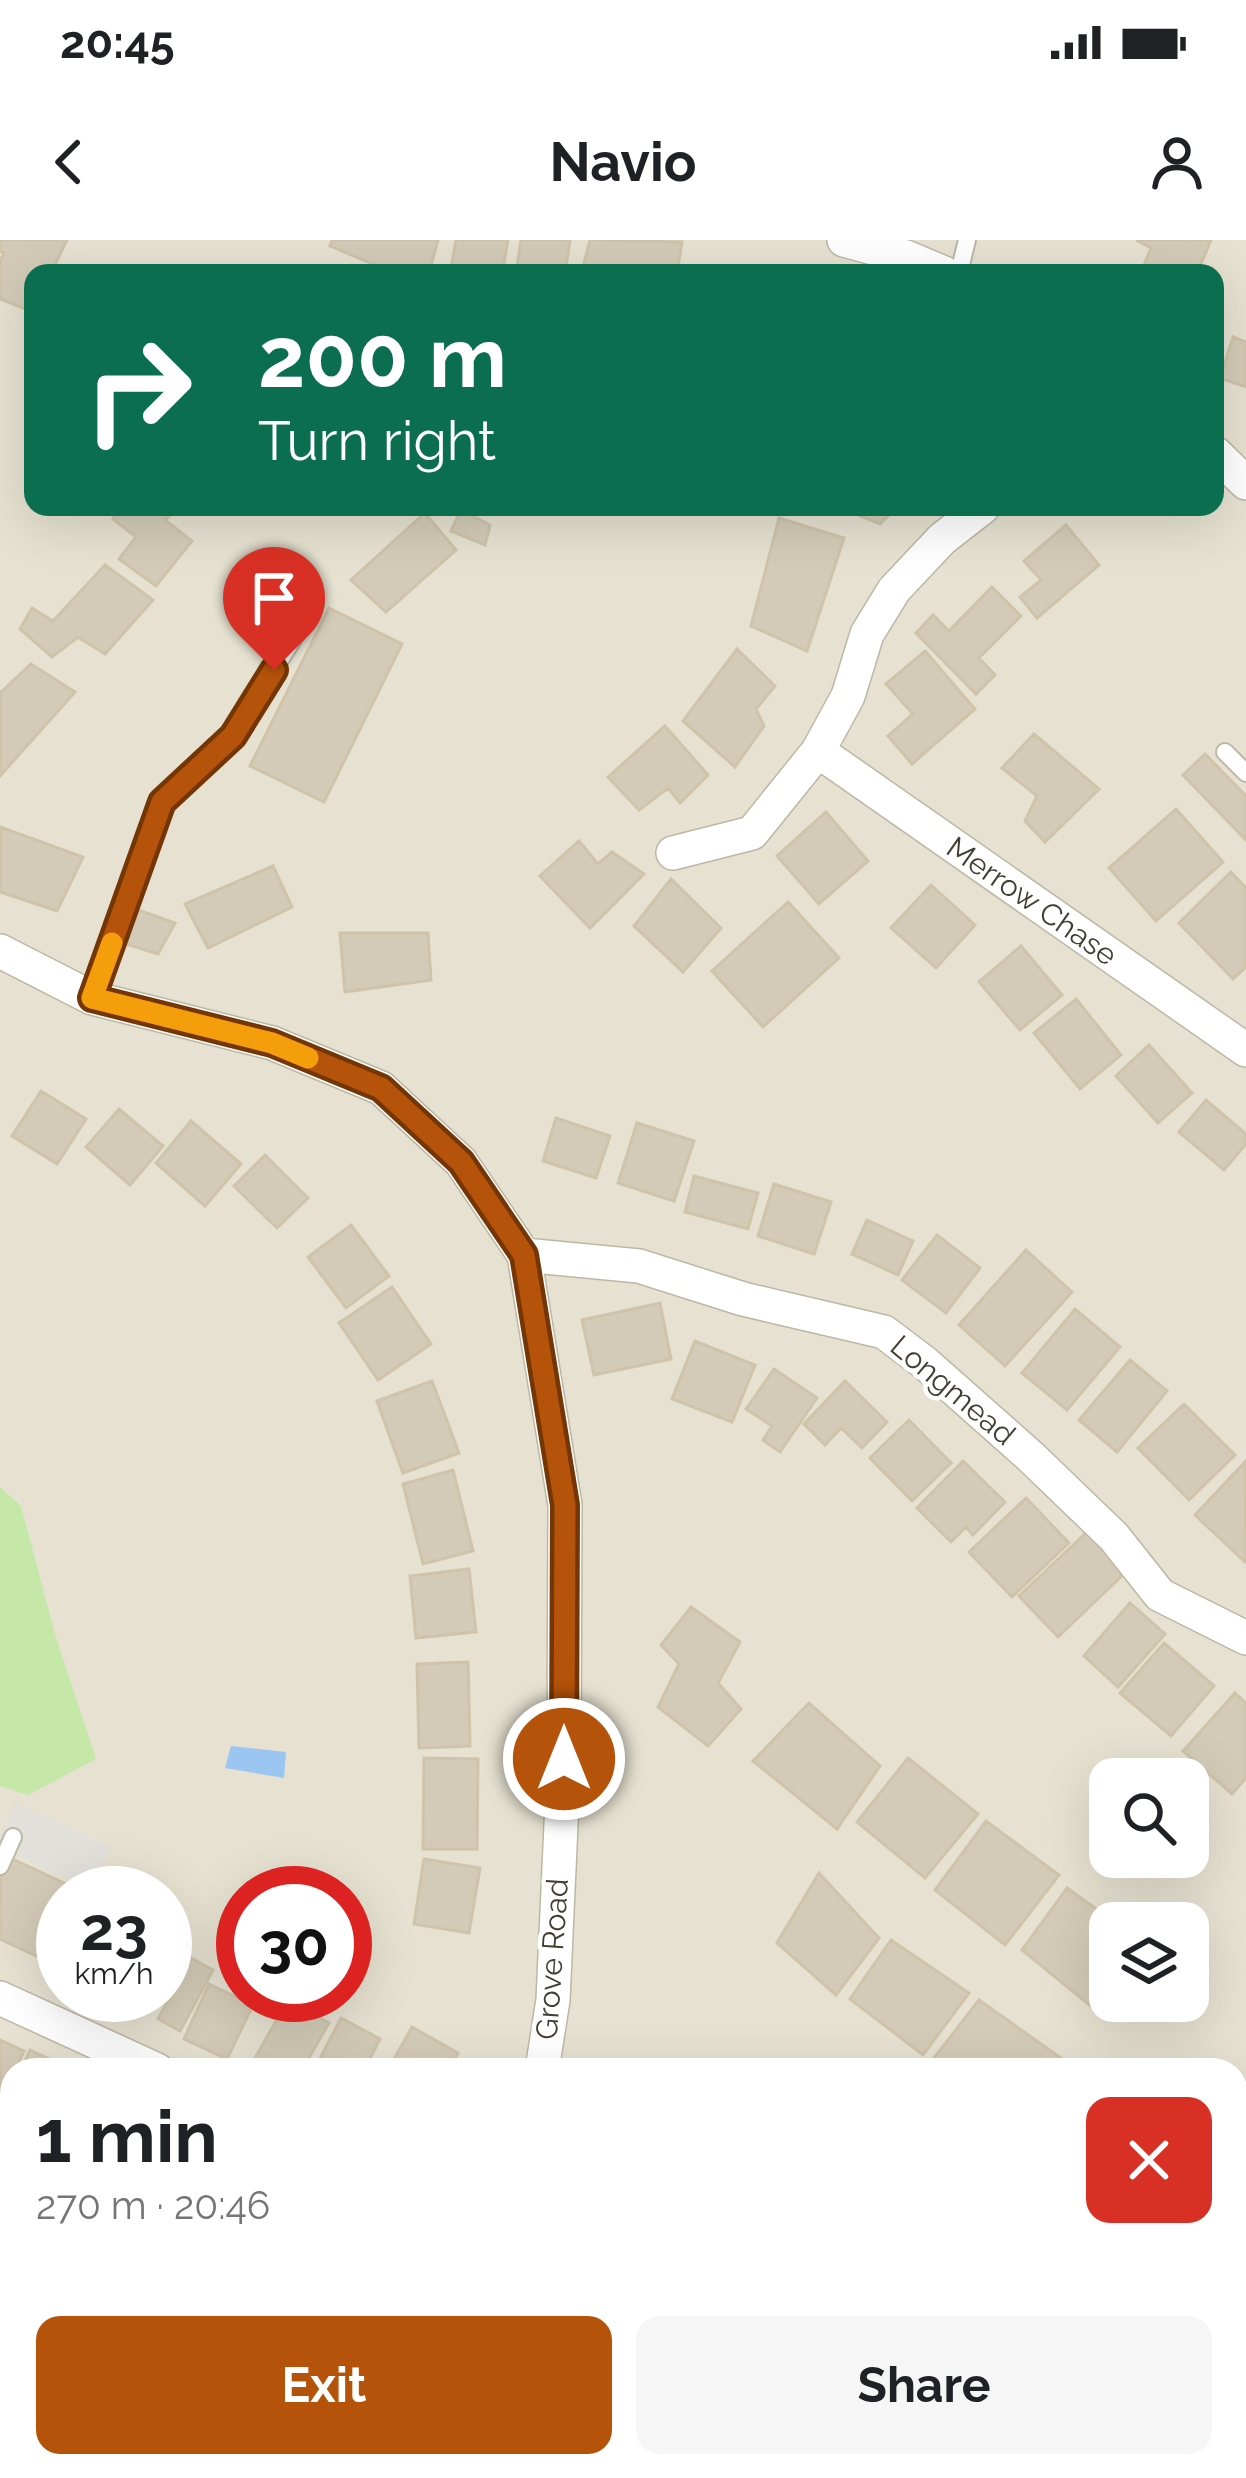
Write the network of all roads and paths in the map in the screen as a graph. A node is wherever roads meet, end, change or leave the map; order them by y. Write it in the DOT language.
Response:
graph roads {
  1 [pos="844,240"];
  2 [pos="924,264"];
  3 [pos="1224,462"];
  4 [pos="1246,483"];
  5 [pos="971,516"];
  6 [pos="315,604"];
  7 [pos="818,751"];
  8 [pos="1225,752"];
  9 [pos="1246,773"];
  10 [pos="673,853"];
  11 [pos="0,951"];
  12 [pos="92,998"];
  13 [pos="1246,1050"];
  14 [pos="524,1255"];
  15 [pos="1246,1637"];
  16 [pos="13,1838"];
  17 [pos="0,1866"];
  18 [pos="0,1998"];
  19 [pos="131,2058"];
  20 [pos="544,2058"];
  1 -- 2 [label="street"];
  3 -- 4 [label="street"];
  5 -- 7 [label="street"];
  6 -- 12 [label="lane"];
  7 -- 10 [label="street"];
  7 -- 13 [label="street, Merrow Chase"];
  8 -- 9 [label="lane"];
  11 -- 12 [label="street, Grove Road"];
  12 -- 14 [label="street, Grove Road"];
  14 -- 15 [label="street, Longmead"];
  14 -- 20 [label="street, Grove Road"];
  16 -- 17 [label="lane"];
  18 -- 19 [label="street"];
}
